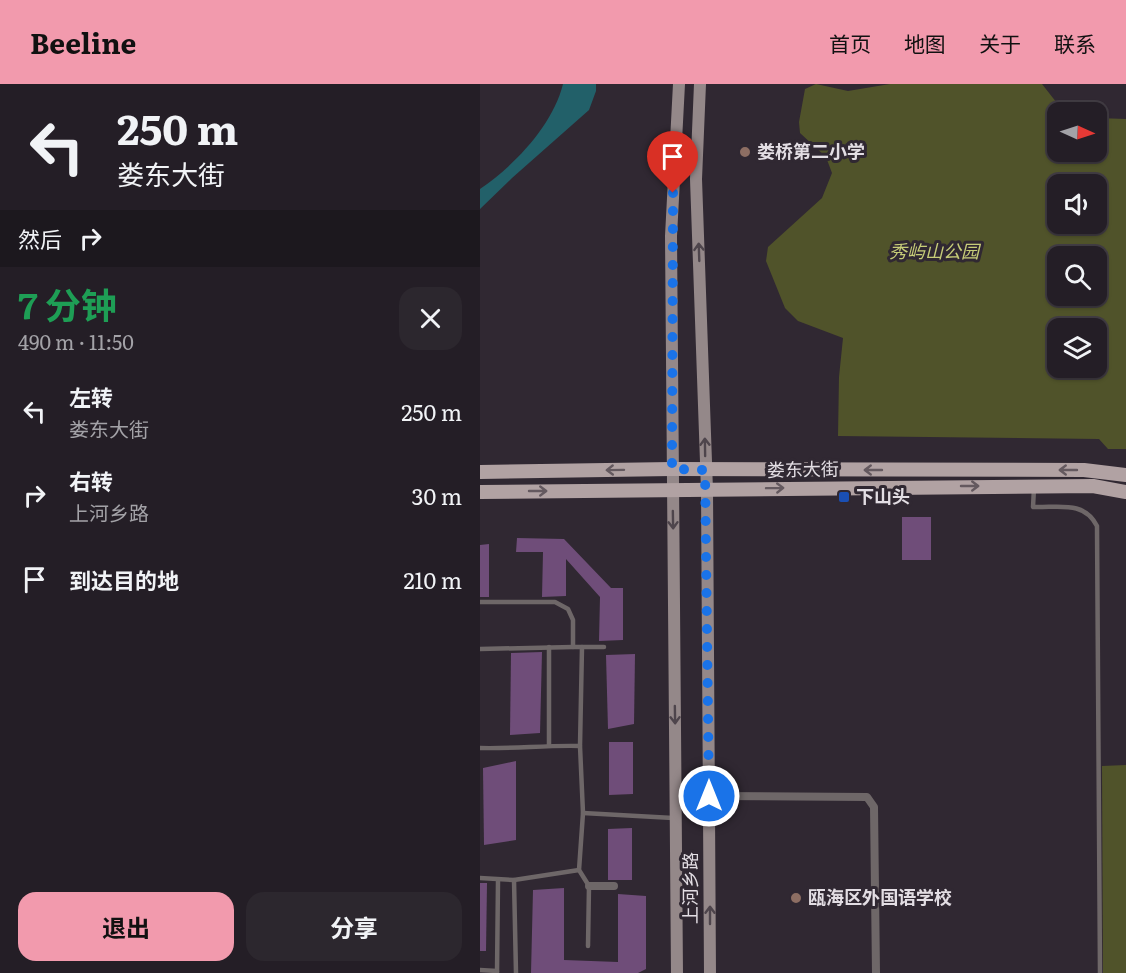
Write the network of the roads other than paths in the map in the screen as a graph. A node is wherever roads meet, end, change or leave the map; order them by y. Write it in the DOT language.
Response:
graph roads {
  1 [pos="679,84"];
  2 [pos="700,84"];
  3 [pos="672,469"];
  4 [pos="705,470"];
  5 [pos="480,472"];
  6 [pos="1126,475"];
  7 [pos="1034,486"];
  8 [pos="707,490"];
  9 [pos="480,492"];
  10 [pos="672,492"];
  11 [pos="1126,492"];
  12 [pos="480,602"];
  13 [pos="549,647"];
  14 [pos="573,647"];
  15 [pos="582,647"];
  16 [pos="604,647"];
  17 [pos="480,649"];
  18 [pos="549,745"];
  19 [pos="580,746"];
  20 [pos="480,748"];
  21 [pos="709,796"];
  22 [pos="583,813"];
  23 [pos="676,818"];
  24 [pos="579,870"];
  25 [pos="480,878"];
  26 [pos="498,880"];
  27 [pos="514,880"];
  28 [pos="589,886"];
  29 [pos="614,886"];
  30 [pos="588,946"];
  31 [pos="480,970"];
  32 [pos="497,972"];
  33 [pos="516,973"];
  34 [pos="677,973"];
  35 [pos="710,973"];
  36 [pos="876,973"];
  37 [pos="1100,973"];
  1 -- 3 [label="main road, 上河乡路"];
  4 -- 2 [label="main road, 上河乡路, one-way"];
  3 -- 4 [label="main road, 娄东大街"];
  3 -- 5 [label="main road, 娄东大街, one-way"];
  3 -- 10 [label="main road, 上河乡路"];
  6 -- 4 [label="main road, 娄东大街, one-way"];
  4 -- 8 [label="main road, 上河乡路"];
  8 -- 7 [label="main road, 娄东大街, one-way"];
  7 -- 11 [label="main road, 娄东大街"];
  7 -- 37 [label="lane"];
  8 -- 10 [label="main road, 娄东大街"];
  8 -- 21 [label="main road, 上河乡路"];
  9 -- 10 [label="main road, 娄东大街, one-way"];
  10 -- 23 [label="main road, 上河乡路, one-way"];
  12 -- 14 [label="lane"];
  13 -- 14 [label="lane"];
  13 -- 17 [label="lane"];
  13 -- 18 [label="lane"];
  14 -- 15 [label="lane"];
  15 -- 16 [label="lane"];
  15 -- 19 [label="lane"];
  18 -- 19 [label="lane"];
  18 -- 20 [label="lane"];
  19 -- 22 [label="lane"];
  35 -- 21 [label="main road, 上河乡路, one-way"];
  21 -- 36 [label="street"];
  22 -- 23 [label="lane"];
  22 -- 24 [label="lane"];
  23 -- 34 [label="main road, 上河乡路"];
  24 -- 27 [label="lane"];
  24 -- 28 [label="lane"];
  25 -- 26 [label="lane"];
  26 -- 27 [label="lane"];
  26 -- 32 [label="lane"];
  27 -- 33 [label="lane"];
  28 -- 29 [label="street"];
  28 -- 30 [label="lane"];
  31 -- 32 [label="lane"];
}
